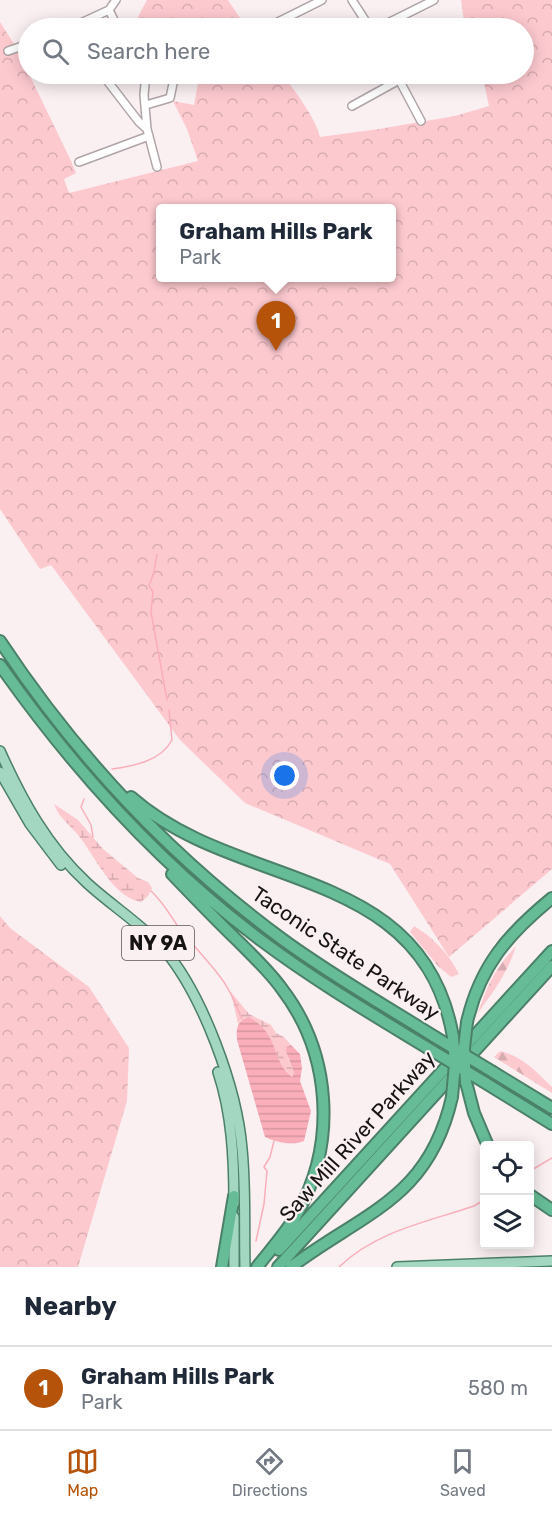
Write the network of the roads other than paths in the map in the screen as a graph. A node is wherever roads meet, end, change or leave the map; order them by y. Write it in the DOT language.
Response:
graph roads {
  1 [pos="116,0"];
  2 [pos="322,0"];
  3 [pos="352,0"];
  4 [pos="434,0"];
  5 [pos="313,2"];
  6 [pos="109,10"];
  7 [pos="92,18"];
  8 [pos="113,18"];
  9 [pos="290,18"];
  10 [pos="364,18"];
  11 [pos="398,18"];
  12 [pos="18,48"];
  13 [pos="8,51"];
  14 [pos="110,84"];
  15 [pos="146,84"];
  16 [pos="173,84"];
  17 [pos="385,84"];
  18 [pos="401,84"];
  19 [pos="146,105"];
  20 [pos="352,106"];
  21 [pos="421,121"];
  22 [pos="148,133"];
  23 [pos="80,162"];
  24 [pos="158,167"];
  25 [pos="0,641"];
  26 [pos="0,665"];
  27 [pos="0,751"];
  28 [pos="92,763"];
  29 [pos="0,772"];
  30 [pos="137,832"];
  31 [pos="552,898"];
  32 [pos="552,951"];
  33 [pos="552,966"];
  34 [pos="552,1108"];
  35 [pos="552,1124"];
  36 [pos="486,1141"];
  37 [pos="531,1195"];
  38 [pos="234,1196"];
  39 [pos="552,1210"];
  40 [pos="551,1264"];
  41 [pos="261,1265"];
  42 [pos="485,1266"];
  43 [pos="222,1267"];
  44 [pos="234,1267"];
  45 [pos="245,1267"];
  46 [pos="278,1267"];
  47 [pos="291,1267"];
  48 [pos="397,1267"];
  1 -- 6 [label="street"];
  2 -- 5 [label="street"];
  3 -- 10 [label="street"];
  4 -- 11 [label="street"];
  5 -- 9 [label="street"];
  6 -- 7 [label="street"];
  6 -- 8 [label="street"];
  12 -- 13 [label="street"];
  14 -- 22 [label="street"];
  15 -- 19 [label="street"];
  16 -- 19 [label="street"];
  17 -- 20 [label="street"];
  18 -- 21 [label="street"];
  19 -- 22 [label="street"];
  22 -- 23 [label="street"];
  22 -- 24 [label="street"];
  25 -- 28 [label="highway, Taconic State Parkway"];
  26 -- 30 [label="highway, Taconic State Parkway"];
  27 -- 45 [label="main road, NY 9A"];
  28 -- 34 [label="highway, Taconic State Parkway, bridge"];
  28 -- 47 [label="highway, bridge"];
  29 -- 38 [label="main road, NY 9A"];
  30 -- 35 [label="highway, Taconic State Parkway, bridge"];
  30 -- 41 [label="highway"];
  31 -- 36 [label="highway, bridge"];
  32 -- 41 [label="highway, Saw Mill River Parkway"];
  33 -- 46 [label="highway, Saw Mill River Parkway"];
  37 -- 39 [label="highway"];
  38 -- 43 [label="highway"];
  38 -- 44 [label="main road, NY 9A"];
  40 -- 42 [label="main road"];
  42 -- 48 [label="main road"];
}
